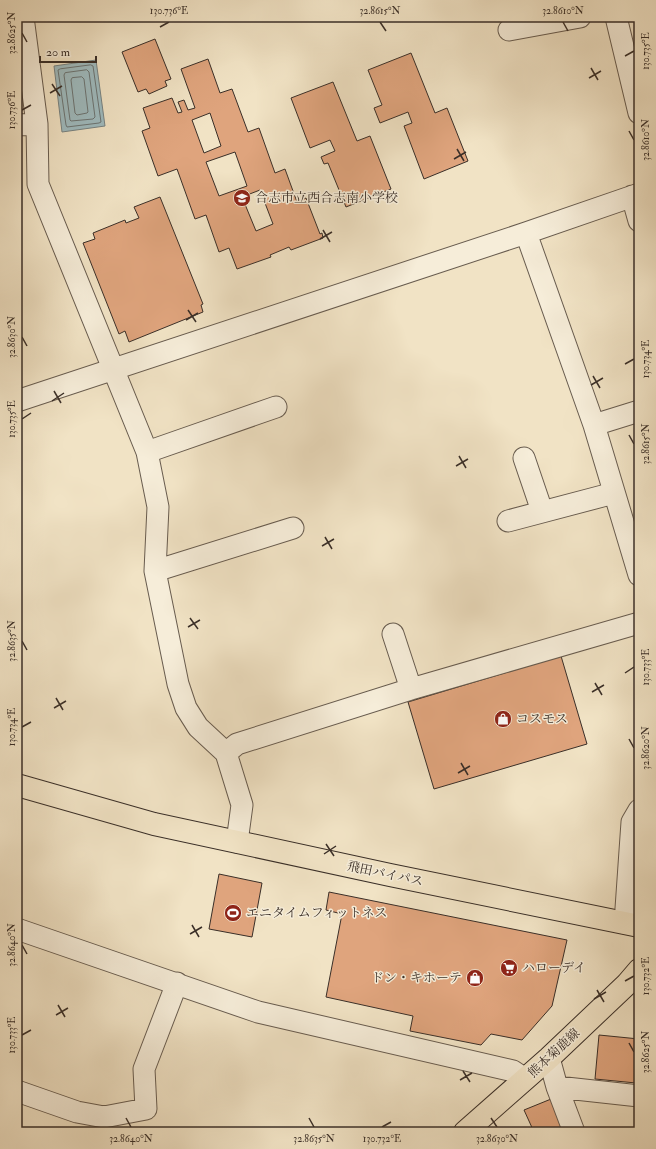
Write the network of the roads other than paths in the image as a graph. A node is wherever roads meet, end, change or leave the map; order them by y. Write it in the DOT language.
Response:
graph roads {
  1 [pos="24,17"];
  2 [pos="580,17"];
  3 [pos="616,17"];
  4 [pos="509,30"];
  5 [pos="639,112"];
  6 [pos="27,124"];
  7 [pos="635,195"];
  8 [pos="639,220"];
  9 [pos="526,233"];
  10 [pos="114,368"];
  11 [pos="17,401"];
  12 [pos="276,407"];
  13 [pos="639,411"];
  14 [pos="594,425"];
  15 [pos="147,452"];
  16 [pos="524,458"];
  17 [pos="614,493"];
  18 [pos="542,512"];
  19 [pos="508,521"];
  20 [pos="293,528"];
  21 [pos="155,572"];
  22 [pos="639,575"];
  23 [pos="639,623"];
  24 [pos="393,634"];
  25 [pos="411,689"];
  26 [pos="226,753"];
  27 [pos="17,785"];
  28 [pos="639,810"];
  29 [pos="237,842"];
  30 [pos="632,924"];
  31 [pos="17,929"];
  32 [pos="639,970"];
  33 [pos="177,983"];
  34 [pos="549,1058"];
  35 [pos="525,1079"];
  36 [pos="557,1087"];
  37 [pos="17,1090"];
  38 [pos="639,1096"];
  39 [pos="477,1127"];
  40 [pos="574,1132"];
  1 -- 6 [label="street"];
  2 -- 4 [label="street"];
  3 -- 5 [label="street"];
  6 -- 10 [label="street"];
  7 -- 8 [label="street"];
  7 -- 9 [label="street"];
  9 -- 10 [label="street"];
  9 -- 14 [label="street"];
  10 -- 11 [label="street"];
  10 -- 15 [label="street"];
  12 -- 15 [label="street"];
  13 -- 14 [label="street"];
  14 -- 17 [label="street"];
  15 -- 21 [label="street"];
  16 -- 18 [label="street"];
  17 -- 18 [label="street"];
  17 -- 22 [label="street"];
  18 -- 19 [label="street"];
  20 -- 21 [label="street"];
  21 -- 26 [label="street"];
  23 -- 25 [label="street"];
  24 -- 25 [label="street"];
  25 -- 26 [label="street"];
  26 -- 29 [label="street"];
  27 -- 29 [label="main road, 飛田バイパス"];
  28 -- 30 [label="street"];
  29 -- 30 [label="main road, 飛田バイパス"];
  31 -- 33 [label="street"];
  32 -- 34 [label="main road, 熊本菊鹿線"];
  33 -- 35 [label="street"];
  33 -- 37 [label="street"];
  34 -- 35 [label="main road, 熊本菊鹿線"];
  34 -- 36 [label="street"];
  35 -- 39 [label="main road, 熊本菊鹿線"];
  36 -- 38 [label="street"];
  36 -- 40 [label="street"];
}
